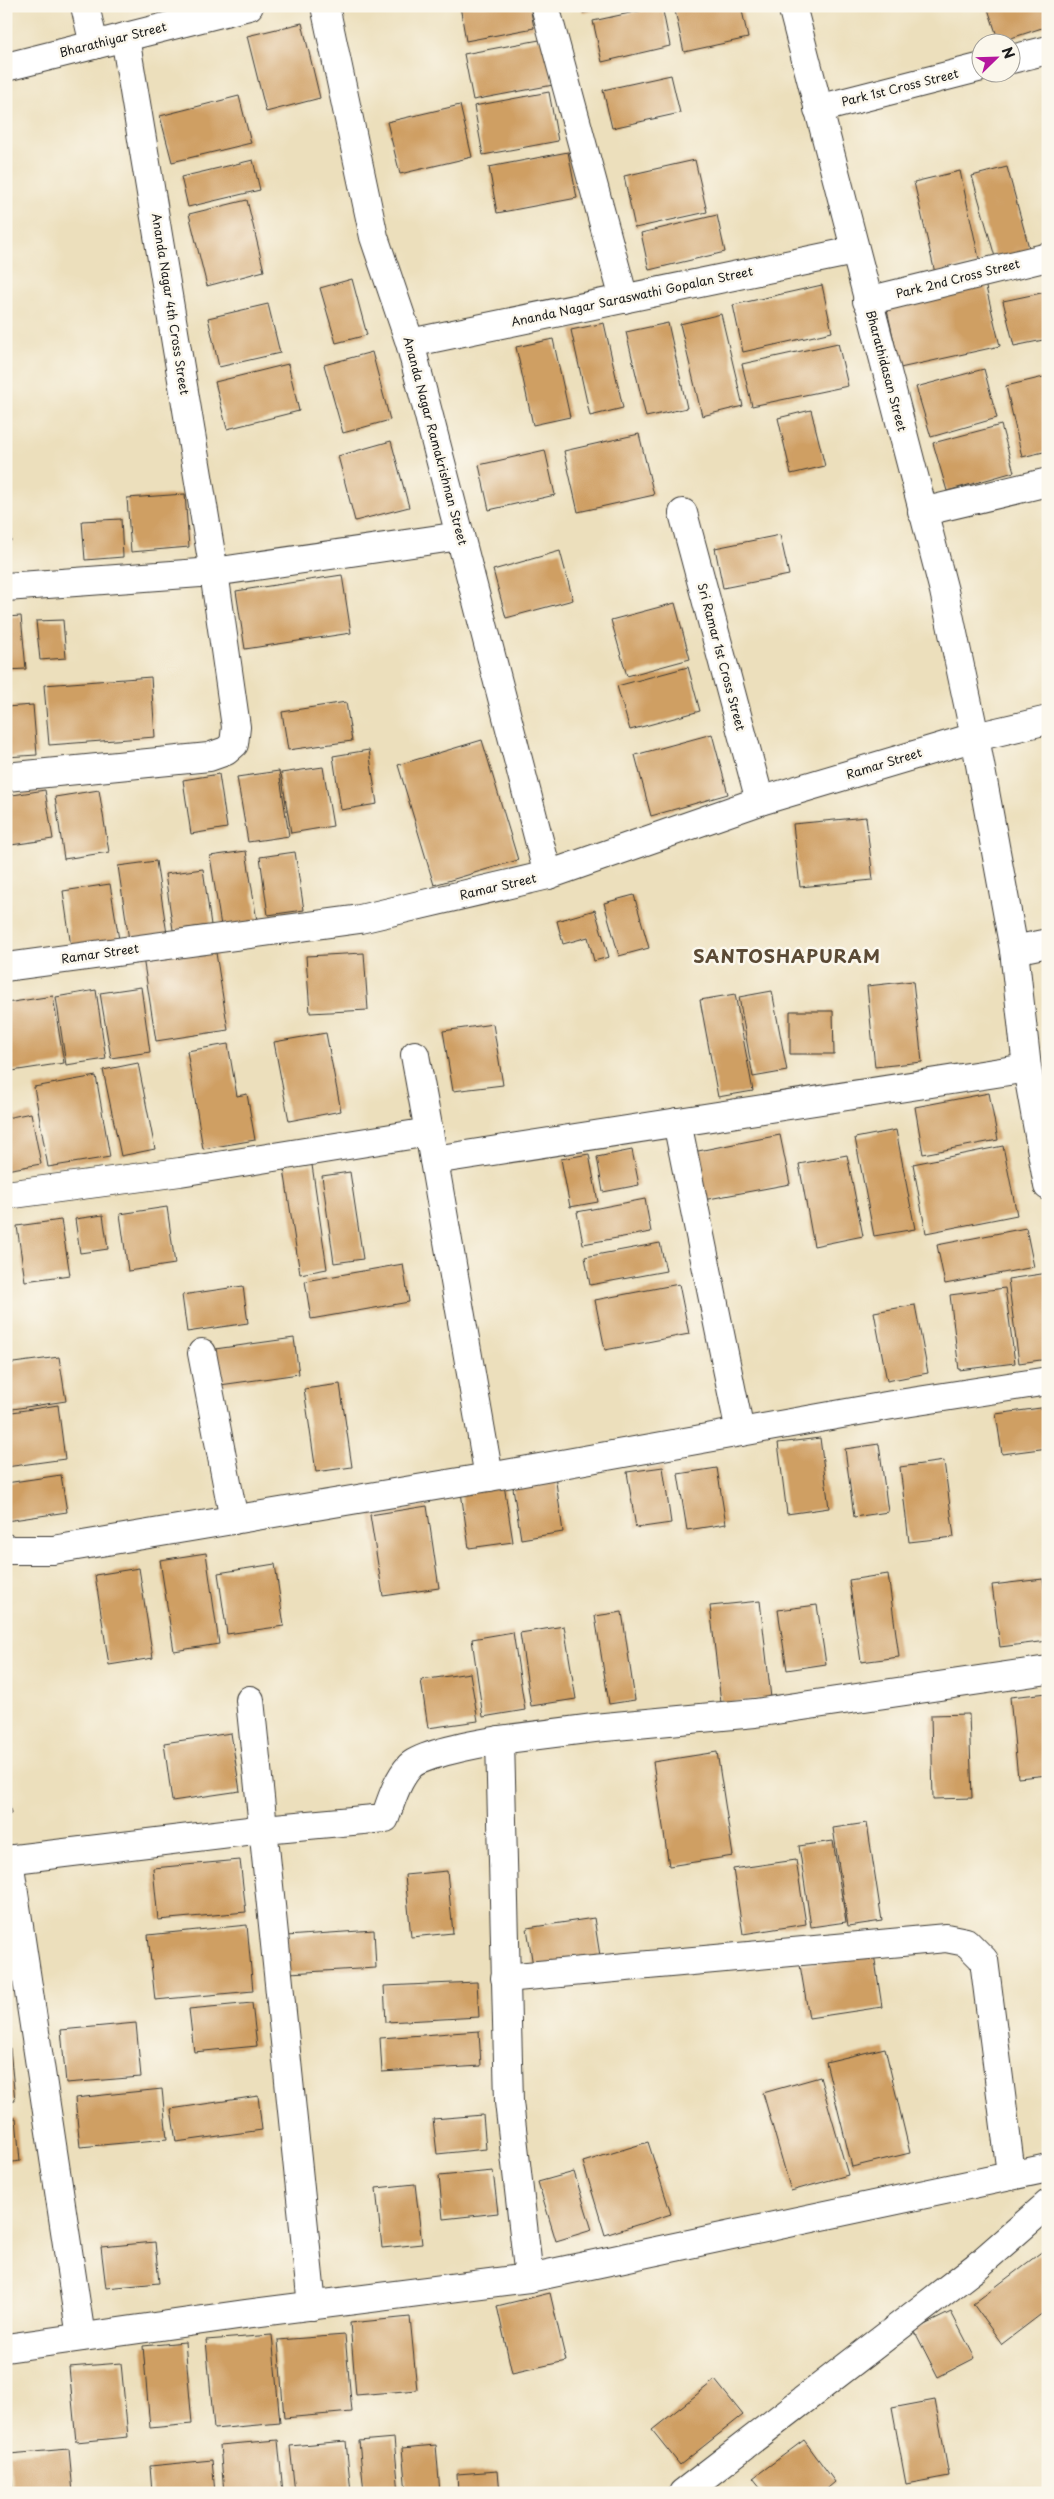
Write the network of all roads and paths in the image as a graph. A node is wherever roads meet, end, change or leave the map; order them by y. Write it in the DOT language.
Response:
graph roads {
  1 [pos="85,6"];
  2 [pos="249,6"];
  3 [pos="325,6"];
  4 [pos="545,6"];
  5 [pos="792,6"];
  6 [pos="125,37"];
  7 [pos="94,45"];
  8 [pos="1048,50"];
  9 [pos="1022,56"];
  10 [pos="6,67"];
  11 [pos="972,70"];
  12 [pos="818,109"];
  13 [pos="854,251"];
  14 [pos="1048,257"];
  15 [pos="624,299"];
  16 [pos="867,301"];
  17 [pos="410,343"];
  18 [pos="1048,482"];
  19 [pos="922,512"];
  20 [pos="682,513"];
  21 [pos="460,536"];
  22 [pos="214,572"];
  23 [pos="6,587"];
  24 [pos="1048,720"];
  25 [pos="974,737"];
  26 [pos="6,777"];
  27 [pos="760,801"];
  28 [pos="548,875"];
  29 [pos="1048,943"];
  30 [pos="1014,950"];
  31 [pos="6,967"];
  32 [pos="415,1055"];
  33 [pos="1026,1068"];
  34 [pos="677,1122"];
  35 [pos="428,1132"];
  36 [pos="1045,1157"];
  37 [pos="434,1160"];
  38 [pos="1048,1186"];
  39 [pos="6,1195"];
  40 [pos="202,1353"];
  41 [pos="1048,1381"];
  42 [pos="740,1432"];
  43 [pos="489,1477"];
  44 [pos="234,1520"];
  45 [pos="6,1548"];
  46 [pos="1048,1670"];
  47 [pos="250,1700"];
  48 [pos="500,1740"];
  49 [pos="264,1829"];
  50 [pos="8,1860"];
  51 [pos="506,1978"];
  52 [pos="1048,2168"];
  53 [pos="1011,2174"];
  54 [pos="1048,2204"];
  55 [pos="529,2278"];
  56 [pos="312,2306"];
  57 [pos="81,2337"];
  58 [pos="6,2348"];
  59 [pos="683,2493"];
  1 -- 7 [label="street"];
  2 -- 6 [label="street, Bharathiyar Street"];
  3 -- 17 [label="street, Ananda Nagar Ramakrishnan Street"];
  4 -- 15 [label="street"];
  5 -- 12 [label="street, Bharathidasan Street"];
  6 -- 7 [label="street, Bharathiyar Street"];
  6 -- 22 [label="street, Ananda Nagar 4th Cross Street"];
  7 -- 10 [label="street, Bharathiyar Street"];
  8 -- 9 [label="street"];
  11 -- 12 [label="street, Park 1st Cross Street"];
  12 -- 13 [label="street, Bharathidasan Street"];
  13 -- 15 [label="street, Ananda Nagar Saraswathi Gopalan Street"];
  13 -- 16 [label="street, Bharathidasan Street"];
  14 -- 16 [label="street, Park 2nd Cross Street"];
  15 -- 17 [label="street, Ananda Nagar Saraswathi Gopalan Street"];
  16 -- 19 [label="street, Bharathidasan Street"];
  17 -- 21 [label="street, Ananda Nagar Ramakrishnan Street"];
  18 -- 19 [label="street"];
  19 -- 25 [label="street, Bharathidasan Street"];
  20 -- 27 [label="street, Sri Ramar 1st Cross Street"];
  21 -- 22 [label="street"];
  21 -- 28 [label="street, Ananda Nagar Ramakrishnan Street"];
  22 -- 23 [label="street"];
  22 -- 26 [label="street, Ananda Nagar 4th Cross Street"];
  24 -- 25 [label="street, Ramar Street"];
  25 -- 27 [label="street, Ramar Street"];
  25 -- 30 [label="street, Bharathidasan Street"];
  27 -- 28 [label="street, Ramar Street"];
  28 -- 31 [label="street, Ramar Street"];
  29 -- 30 [label="street"];
  30 -- 33 [label="street, Bharathidasan Street"];
  32 -- 35 [label="street"];
  33 -- 34 [label="street"];
  33 -- 36 [label="street, Bharathidasan Street"];
  34 -- 37 [label="street"];
  34 -- 42 [label="street"];
  35 -- 37 [label="street"];
  35 -- 39 [label="street"];
  36 -- 38 [label="street, Bharathidasan Street"];
  37 -- 43 [label="street"];
  40 -- 44 [label="street"];
  41 -- 42 [label="street"];
  42 -- 43 [label="street"];
  43 -- 44 [label="street"];
  44 -- 45 [label="street"];
  46 -- 48 [label="street"];
  47 -- 49 [label="street"];
  48 -- 49 [label="street"];
  48 -- 51 [label="street"];
  49 -- 50 [label="street"];
  49 -- 56 [label="street"];
  50 -- 57 [label="street"];
  51 -- 53 [label="street"];
  51 -- 55 [label="street"];
  52 -- 53 [label="street"];
  53 -- 55 [label="street"];
  54 -- 59 [label="street"];
  55 -- 56 [label="street"];
  56 -- 57 [label="street"];
  57 -- 58 [label="street"];
}
